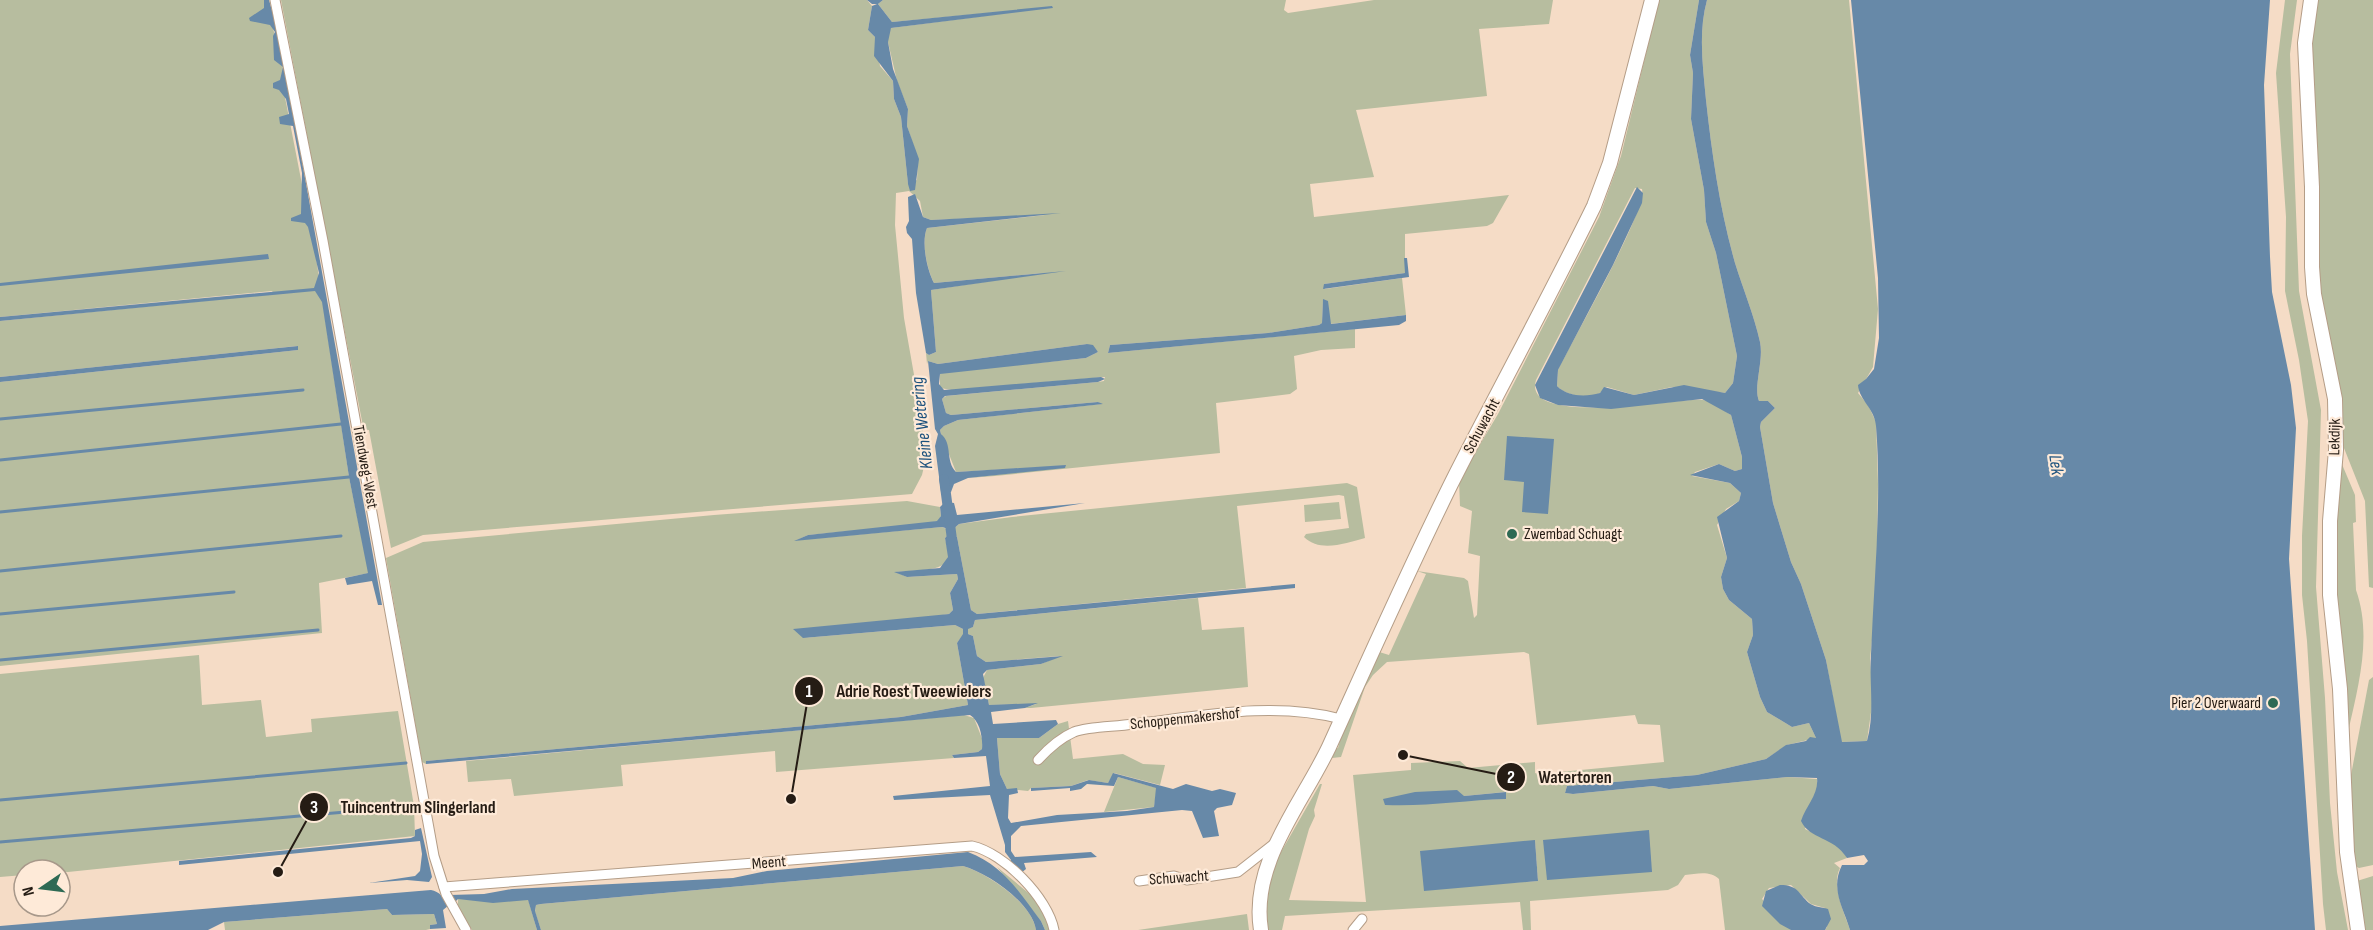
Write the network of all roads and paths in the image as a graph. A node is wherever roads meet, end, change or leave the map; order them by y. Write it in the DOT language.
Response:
graph roads {
  1 [pos="275,0"];
  2 [pos="1652,0"];
  3 [pos="2311,0"];
  4 [pos="1341,719"];
  5 [pos="1038,760"];
  6 [pos="1279,839"];
  7 [pos="1139,881"];
  8 [pos="445,890"];
  9 [pos="1362,919"];
  10 [pos="466,930"];
  11 [pos="1054,930"];
  12 [pos="1261,930"];
  13 [pos="1353,930"];
  14 [pos="2358,930"];
  1 -- 8 [label="street, Tiendweg-West"];
  2 -- 4 [label="street, Schuwacht"];
  3 -- 14 [label="street, Lekdijk"];
  4 -- 5 [label="street, Schoppenmakershof"];
  4 -- 6 [label="street, Schuwacht"];
  6 -- 7 [label="street, Schuwacht"];
  6 -- 12 [label="street, Schuwacht"];
  8 -- 10 [label="street, Tiendweg-West"];
  8 -- 11 [label="street, Meent"];
  9 -- 13 [label="street"];
}
